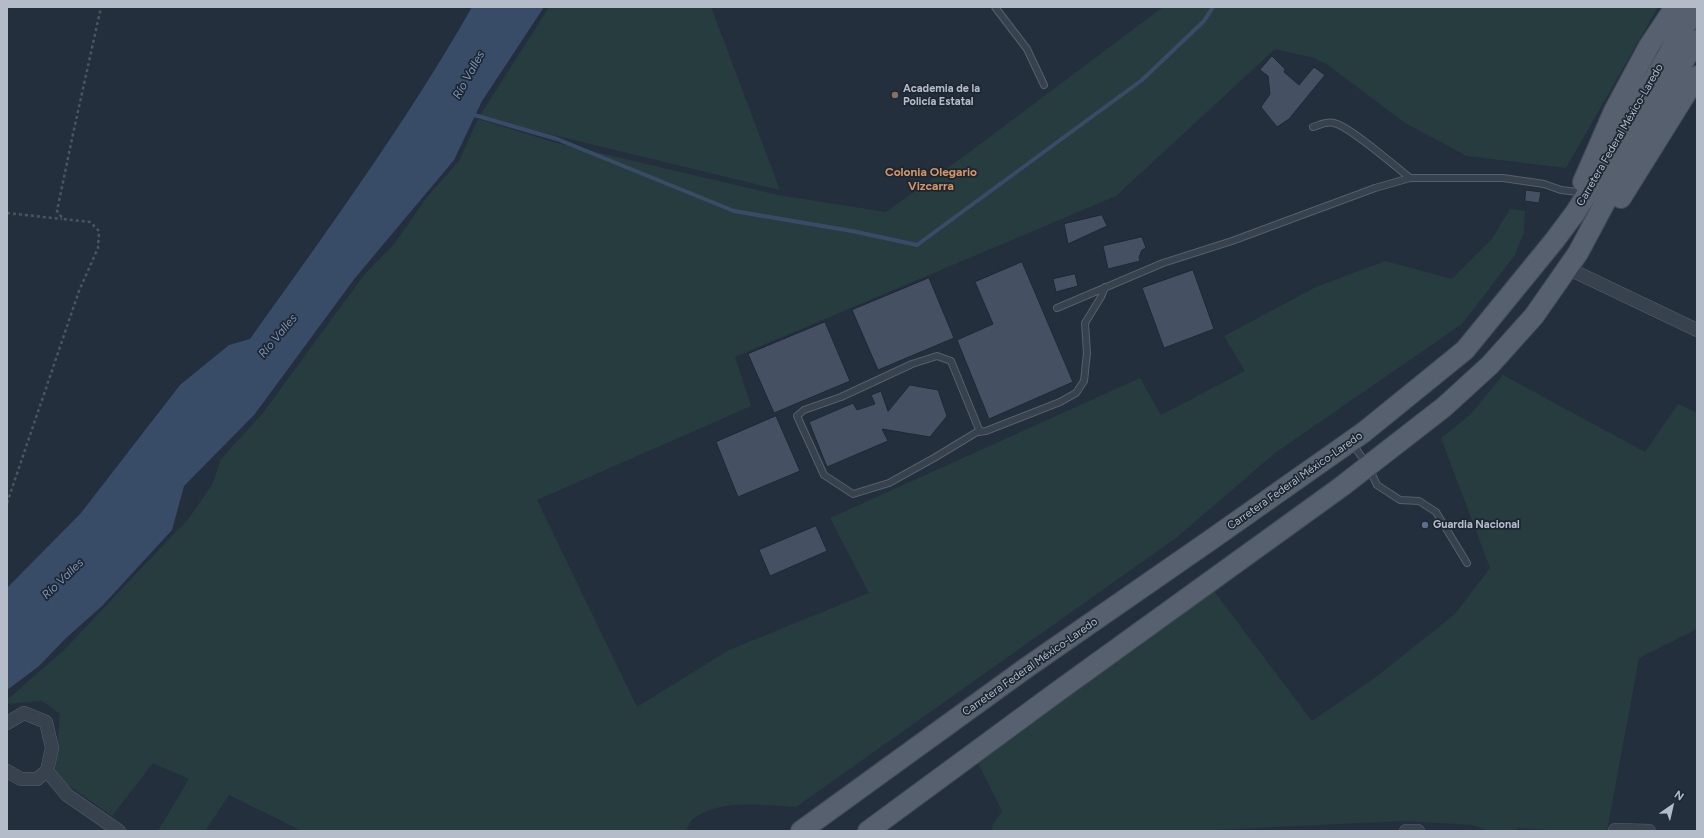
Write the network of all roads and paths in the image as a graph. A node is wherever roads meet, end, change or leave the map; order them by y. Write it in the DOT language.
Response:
graph roads {
  1 [pos="102,7"];
  2 [pos="994,7"];
  3 [pos="1675,7"];
  4 [pos="1697,9"];
  5 [pos="1690,33"];
  6 [pos="1697,76"];
  7 [pos="1044,85"];
  8 [pos="1313,127"];
  9 [pos="1410,178"];
  10 [pos="1578,192"];
  11 [pos="7,213"];
  12 [pos="63,219"];
  13 [pos="1554,241"];
  14 [pos="1572,260"];
  15 [pos="1105,287"];
  16 [pos="1057,308"];
  17 [pos="1697,330"];
  18 [pos="980,432"];
  19 [pos="1351,441"];
  20 [pos="1368,466"];
  21 [pos="7,503"];
  22 [pos="1466,563"];
  23 [pos="7,723"];
  24 [pos="7,771"];
  25 [pos="47,771"];
  26 [pos="1615,830"];
  27 [pos="119,831"];
  28 [pos="801,831"];
  29 [pos="868,831"];
  30 [pos="1406,831"];
  31 [pos="1418,831"];
  32 [pos="1649,831"];
  1 -- 12 [label="path"];
  2 -- 7 [label="lane"];
  3 -- 10 [label="main road"];
  4 -- 5 [label="main road"];
  5 -- 13 [label="main road, Carretera Federal México-Laredo"];
  5 -- 14 [label="main road, Carretera Federal México-Laredo"];
  6 -- 14 [label="main road"];
  8 -- 9 [label="lane"];
  9 -- 10 [label="lane"];
  9 -- 15 [label="lane"];
  10 -- 13 [label="main road"];
  11 -- 12 [label="path"];
  12 -- 21 [label="path"];
  13 -- 19 [label="main road, Carretera Federal México-Laredo"];
  14 -- 17 [label="street"];
  14 -- 20 [label="main road, Carretera Federal México-Laredo"];
  15 -- 16 [label="lane"];
  15 -- 18 [label="lane"];
  18 -- 18 [label="lane"];
  19 -- 20 [label="lane"];
  19 -- 28 [label="main road, Carretera Federal México-Laredo"];
  20 -- 22 [label="lane"];
  20 -- 29 [label="main road, Carretera Federal México-Laredo"];
  23 -- 25 [label="street"];
  24 -- 25 [label="street"];
  25 -- 27 [label="street"];
  26 -- 32 [label="street"];
  30 -- 31 [label="street"];
}
